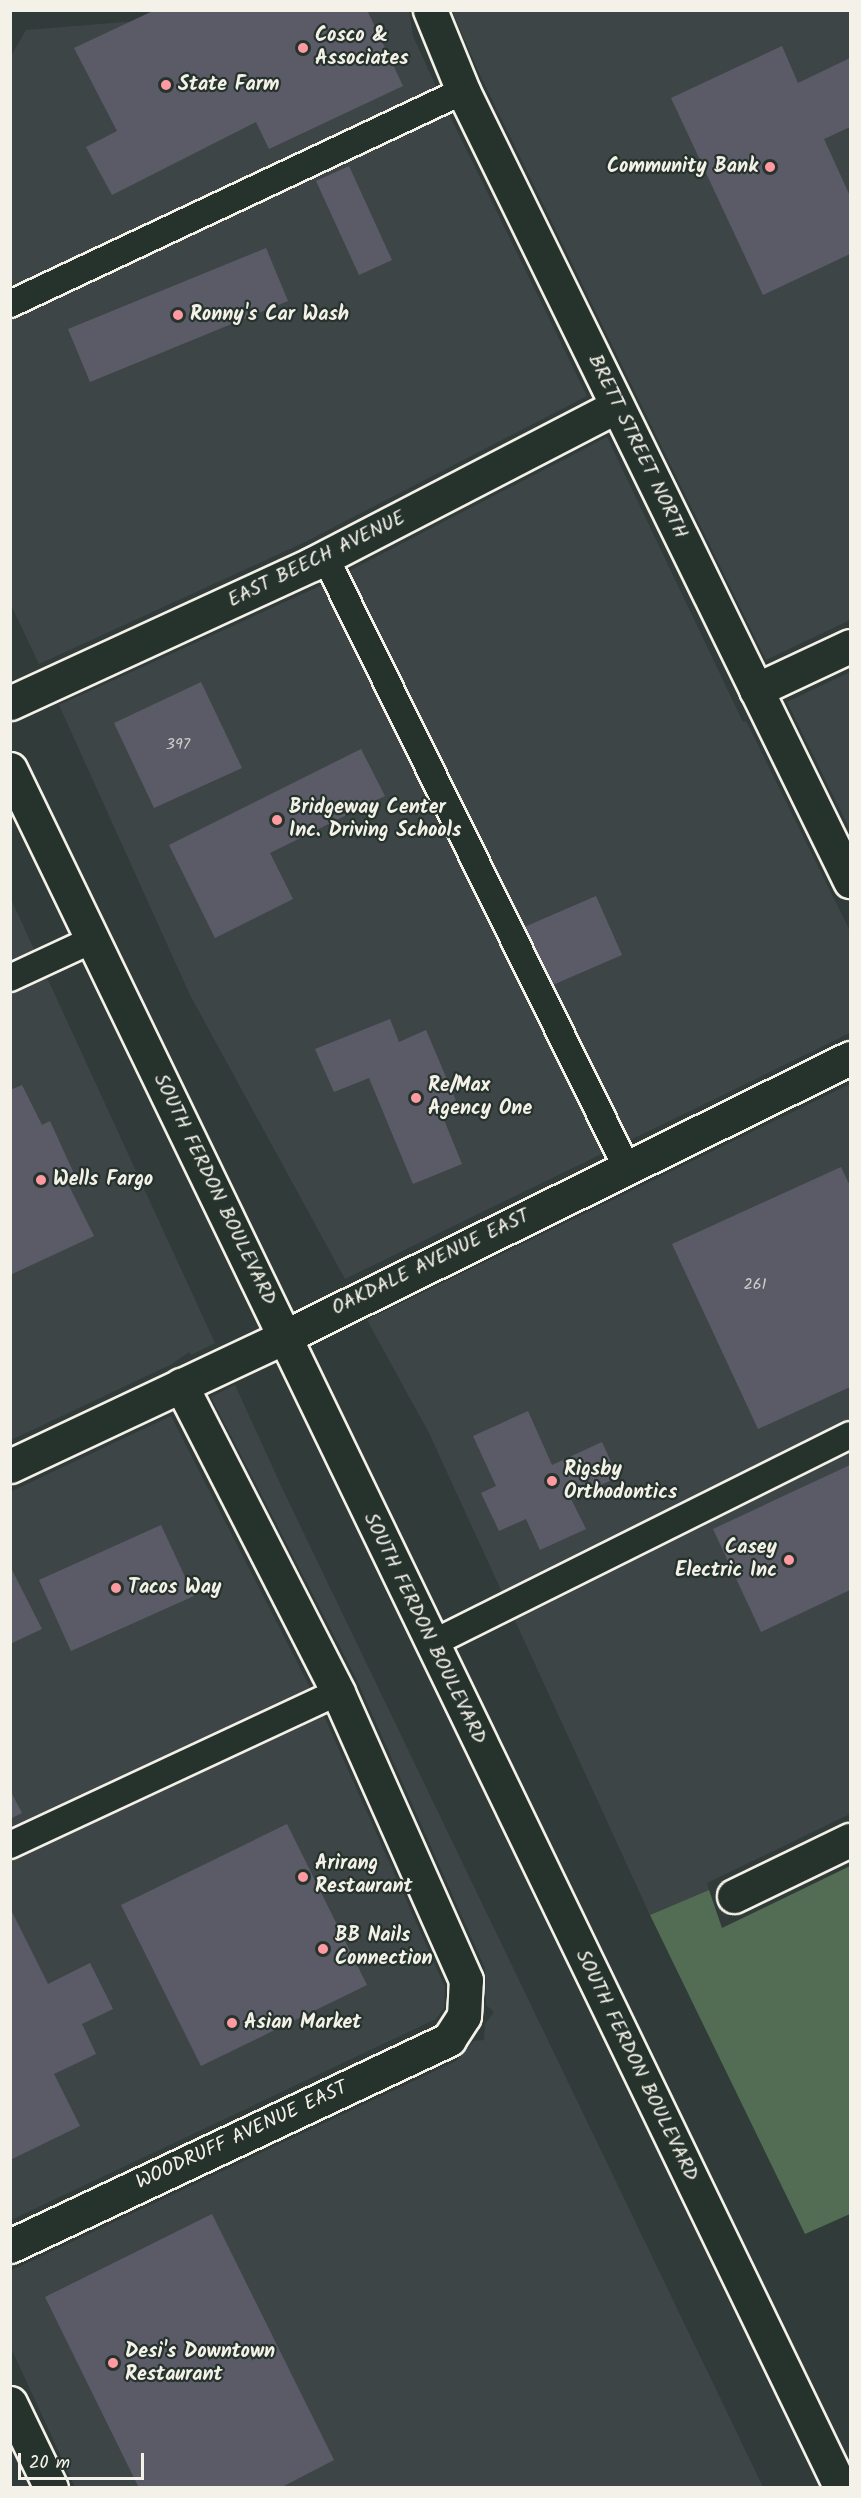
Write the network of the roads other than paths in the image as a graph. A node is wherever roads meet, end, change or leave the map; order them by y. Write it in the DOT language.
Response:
graph roads {
  1 [pos="430,10"];
  2 [pos="463,91"];
  3 [pos="10,304"];
  4 [pos="617,406"];
  5 [pos="325,557"];
  6 [pos="850,646"];
  7 [pos="756,690"];
  8 [pos="10,702"];
  9 [pos="10,769"];
  10 [pos="850,881"];
  11 [pos="94,939"];
  12 [pos="10,978"];
  13 [pos="850,1058"];
  14 [pos="627,1168"];
  15 [pos="285,1337"];
  16 [pos="181,1385"];
  17 [pos="850,1435"];
  18 [pos="10,1466"];
  19 [pos="431,1644"];
  20 [pos="338,1692"];
  21 [pos="850,1840"];
  22 [pos="10,1845"];
  23 [pos="734,1896"];
  24 [pos="10,2246"];
  25 [pos="10,2403"];
  26 [pos="51,2487"];
  27 [pos="841,2487"];
  1 -- 2 [label="street, BRETT STREET NORTH"];
  2 -- 3 [label="lane"];
  2 -- 4 [label="street, BRETT STREET NORTH"];
  4 -- 5 [label="street, EAST BEECH AVENUE"];
  4 -- 7 [label="street, BRETT STREET NORTH"];
  5 -- 8 [label="street, EAST BEECH AVENUE"];
  5 -- 14 [label="lane"];
  6 -- 7 [label="street"];
  7 -- 10 [label="street, BRETT STREET NORTH"];
  9 -- 11 [label="street, SOUTH FERDON BOULEVARD"];
  11 -- 12 [label="lane"];
  11 -- 15 [label="street, SOUTH FERDON BOULEVARD"];
  13 -- 14 [label="street, OAKDALE AVENUE EAST"];
  14 -- 15 [label="street, OAKDALE AVENUE EAST"];
  15 -- 16 [label="street, OAKDALE AVENUE EAST"];
  15 -- 19 [label="street, SOUTH FERDON BOULEVARD"];
  16 -- 18 [label="street, OAKDALE AVENUE EAST"];
  16 -- 20 [label="street"];
  17 -- 19 [label="lane"];
  19 -- 27 [label="street, SOUTH FERDON BOULEVARD"];
  20 -- 22 [label="lane"];
  20 -- 24 [label="street, WOODRUFF AVENUE EAST"];
  21 -- 23 [label="street"];
  25 -- 26 [label="street"];
}
